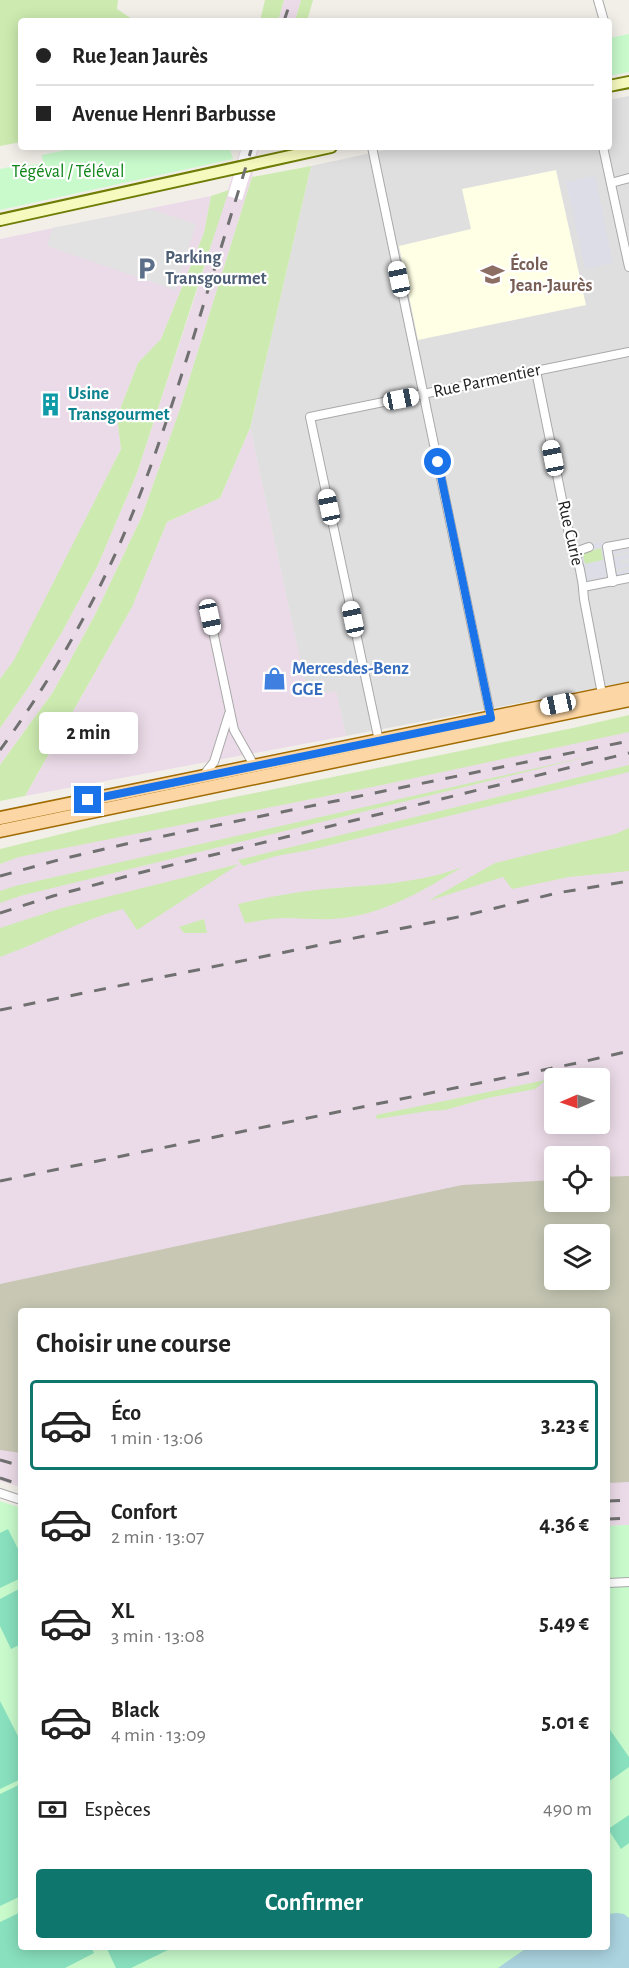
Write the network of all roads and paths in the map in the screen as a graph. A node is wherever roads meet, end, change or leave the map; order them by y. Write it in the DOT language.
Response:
graph roads {
  1 [pos="598,0"];
  2 [pos="603,18"];
  3 [pos="629,82"];
  4 [pos="612,85"];
  5 [pos="317,150"];
  6 [pos="373,150"];
  7 [pos="604,150"];
  8 [pos="629,178"];
  9 [pos="611,183"];
  10 [pos="0,220"];
  11 [pos="628,255"];
  12 [pos="629,267"];
  13 [pos="629,352"];
  14 [pos="536,371"];
  15 [pos="424,394"];
  16 [pos="629,543"];
  17 [pos="589,547"];
  18 [pos="575,552"];
  19 [pos="629,578"];
  20 [pos="613,582"];
  21 [pos="583,587"];
  22 [pos="210,617"];
  23 [pos="629,689"];
  24 [pos="602,694"];
  25 [pos="629,700"];
  26 [pos="229,713"];
  27 [pos="491,718"];
  28 [pos="379,741"];
  29 [pos="255,766"];
  30 [pos="201,778"];
  31 [pos="0,818"];
  32 [pos="0,831"];
  33 [pos="0,1493"];
  34 [pos="18,1499"];
  35 [pos="629,1582"];
  36 [pos="610,1583"];
  1 -- 2 [label="street"];
  3 -- 4 [label="main road"];
  5 -- 10 [label="main road"];
  6 -- 15 [label="street"];
  7 -- 9 [label="street"];
  8 -- 9 [label="street"];
  9 -- 11 [label="street"];
  11 -- 12 [label="street"];
  13 -- 14 [label="street, Rue Parmentier"];
  14 -- 15 [label="street, Rue Parmentier"];
  14 -- 18 [label="street, Rue Curie"];
  15 -- 27 [label="street"];
  15 -- 28 [label="street, Rue Parmentier"];
  16 -- 20 [label="street"];
  17 -- 18 [label="street"];
  18 -- 21 [label="street, Rue Curie"];
  19 -- 20 [label="street"];
  20 -- 21 [label="street"];
  21 -- 24 [label="street, Rue Curie"];
  22 -- 26 [label="street"];
  23 -- 24 [label="main road"];
  24 -- 27 [label="main road"];
  25 -- 32 [label="main road"];
  26 -- 29 [label="street"];
  26 -- 30 [label="street"];
  27 -- 28 [label="main road"];
  28 -- 29 [label="main road"];
  29 -- 30 [label="main road"];
  30 -- 31 [label="main road"];
  33 -- 34 [label="street"];
  35 -- 36 [label="street"];
}
